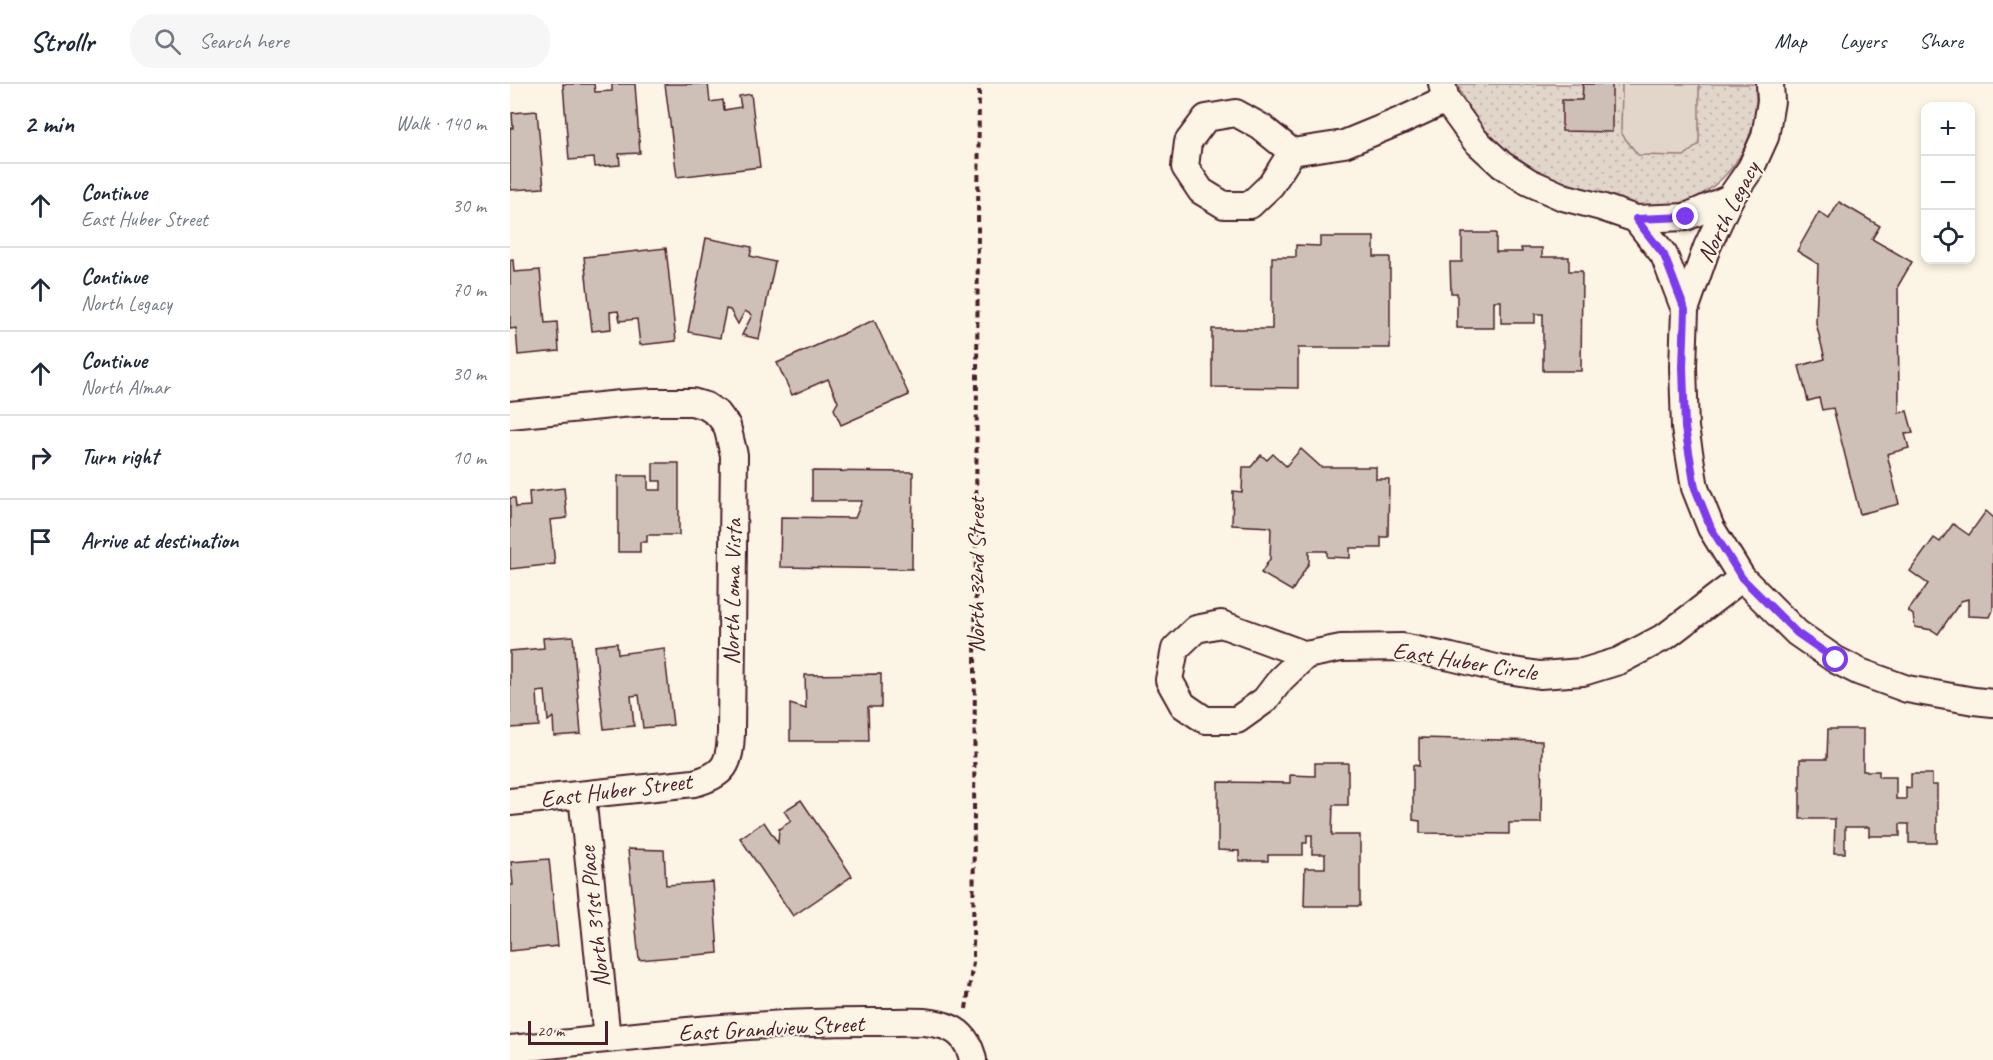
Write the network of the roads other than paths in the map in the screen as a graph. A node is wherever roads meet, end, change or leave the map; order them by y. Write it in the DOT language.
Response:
graph roads {
  1 [pos="1770,84"];
  2 [pos="1444,92"];
  3 [pos="1292,152"];
  4 [pos="1730,198"];
  5 [pos="1636,219"];
  6 [pos="1685,310"];
  7 [pos="510,415"];
  8 [pos="1742,578"];
  9 [pos="1306,655"];
  10 [pos="1993,703"];
  11 [pos="721,772"];
  12 [pos="582,795"];
  13 [pos="510,802"];
  14 [pos="607,1039"];
  15 [pos="510,1049"];
  16 [pos="973,1060"];
  1 -- 4 [label="street, North Legacy"];
  2 -- 3 [label="street"];
  2 -- 5 [label="street"];
  4 -- 5 [label="street"];
  4 -- 6 [label="street, North Legacy"];
  5 -- 6 [label="street"];
  6 -- 8 [label="street, North Legacy"];
  7 -- 11 [label="street, North Loma Vista"];
  8 -- 9 [label="street, East Huber Circle"];
  8 -- 10 [label="street"];
  9 -- 9 [label="street"];
  11 -- 12 [label="street, East Huber Street"];
  12 -- 13 [label="street, East Huber Street"];
  12 -- 14 [label="street, North 31st Place"];
  14 -- 15 [label="street, East Grandview Street"];
  14 -- 16 [label="street, East Grandview Street"];
}
